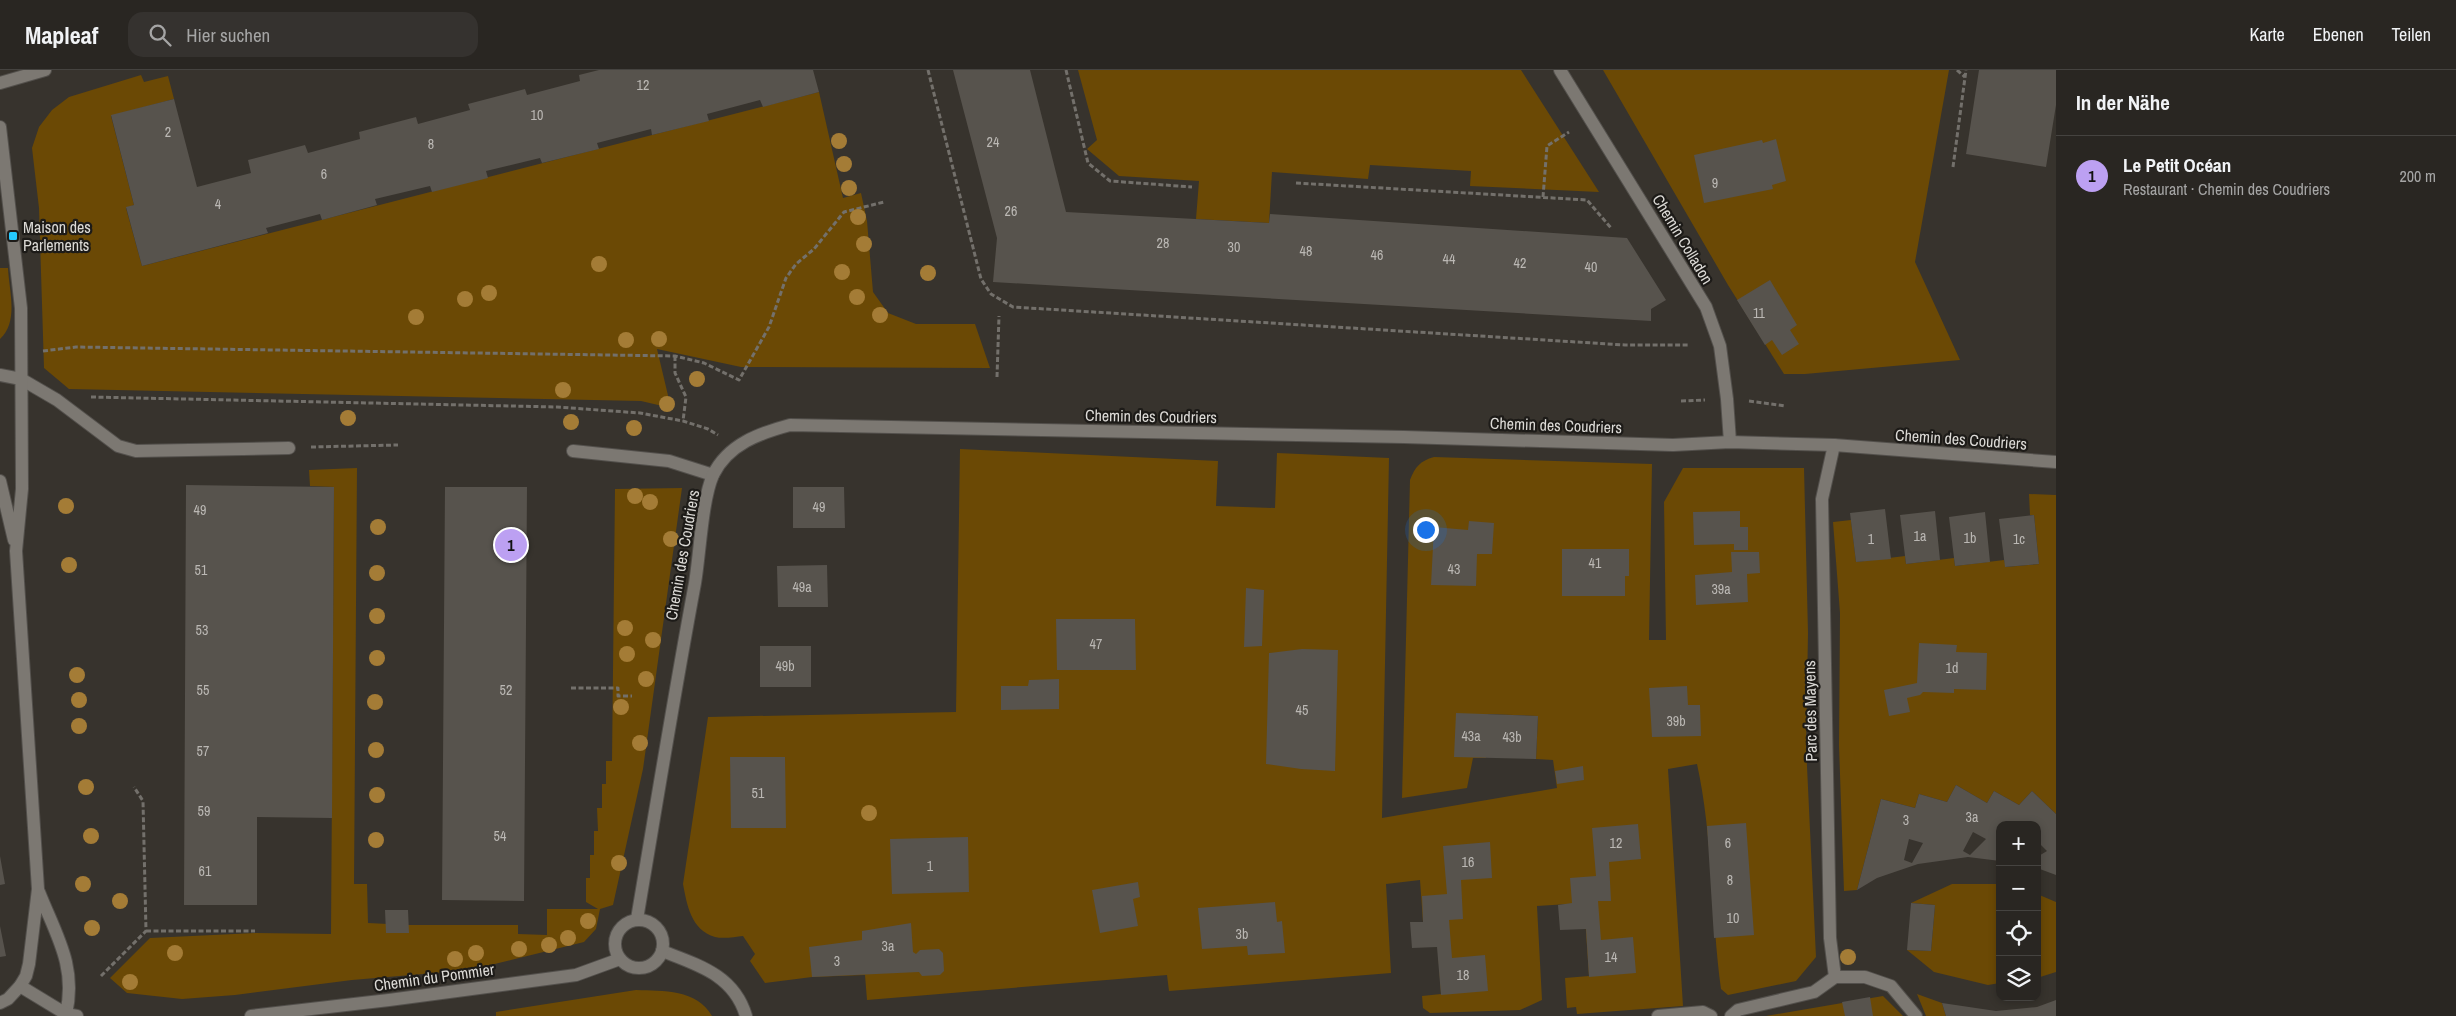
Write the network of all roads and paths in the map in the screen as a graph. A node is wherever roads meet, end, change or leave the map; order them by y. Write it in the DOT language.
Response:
graph roads {
  1 [pos="45,70"];
  2 [pos="928,70"];
  3 [pos="1066,70"];
  4 [pos="1560,70"];
  5 [pos="1957,70"];
  6 [pos="1966,70"];
  7 [pos="1965,77"];
  8 [pos="0,83"];
  9 [pos="0,127"];
  10 [pos="1570,132"];
  11 [pos="1953,167"];
  12 [pos="1296,183"];
  13 [pos="1192,187"];
  14 [pos="1543,197"];
  15 [pos="884,202"];
  16 [pos="1611,228"];
  17 [pos="999,316"];
  18 [pos="1690,345"];
  19 [pos="38,352"];
  20 [pos="675,356"];
  21 [pos="0,375"];
  22 [pos="997,377"];
  23 [pos="21,379"];
  24 [pos="57,400"];
  25 [pos="683,421"];
  26 [pos="1730,442"];
  27 [pos="398,445"];
  28 [pos="738,446"];
  29 [pos="1834,446"];
  30 [pos="288,448"];
  31 [pos="573,451"];
  32 [pos="2056,462"];
  33 [pos="713,475"];
  34 [pos="0,481"];
  35 [pos="16,550"];
  36 [pos="571,688"];
  37 [pos="632,696"];
  38 [pos="134,787"];
  39 [pos="38,889"];
  40 [pos="637,919"];
  41 [pos="146,930"];
  42 [pos="255,930"];
  43 [pos="662,952"];
  44 [pos="620,959"];
  45 [pos="101,976"];
  46 [pos="1835,977"];
  47 [pos="20,986"];
  48 [pos="0,1003"];
  49 [pos="69,1015"];
  50 [pos="251,1016"];
  51 [pos="746,1016"];
  52 [pos="1658,1016"];
  53 [pos="1712,1016"];
  54 [pos="1731,1016"];
  55 [pos="1916,1016"];
  1 -- 8 [label="street"];
  2 -- 18 [label="path"];
  3 -- 13 [label="path"];
  4 -- 26 [label="street, Chemin Colladon"];
  5 -- 7 [label="path"];
  6 -- 7 [label="path"];
  7 -- 11 [label="path"];
  9 -- 23 [label="street"];
  10 -- 14 [label="path"];
  12 -- 14 [label="path"];
  14 -- 16 [label="path"];
  15 -- 20 [label="path"];
  17 -- 22 [label="path"];
  19 -- 20 [label="path"];
  20 -- 25 [label="path"];
  21 -- 23 [label="street"];
  23 -- 24 [label="street"];
  23 -- 35 [label="street"];
  24 -- 25 [label="path"];
  24 -- 30 [label="street"];
  25 -- 28 [label="path"];
  26 -- 28 [label="street, Chemin des Coudriers"];
  26 -- 29 [label="street, Chemin des Coudriers"];
  27 -- 30 [label="path"];
  28 -- 33 [label="street, Chemin des Coudriers"];
  29 -- 32 [label="street, Chemin des Coudriers"];
  29 -- 46 [label="street, Parc des Mayens"];
  31 -- 33 [label="street"];
  33 -- 40 [label="street, Chemin des Coudriers"];
  34 -- 35 [label="street"];
  35 -- 39 [label="street"];
  36 -- 37 [label="path"];
  38 -- 41 [label="path"];
  39 -- 47 [label="street"];
  39 -- 49 [label="street"];
  40 -- 43 [label="street"];
  40 -- 44 [label="street"];
  41 -- 42 [label="path"];
  41 -- 45 [label="path"];
  43 -- 44 [label="street"];
  43 -- 51 [label="street"];
  44 -- 50 [label="street, Chemin du Pommier"];
  46 -- 54 [label="street"];
  46 -- 55 [label="street"];
  47 -- 48 [label="street"];
  47 -- 49 [label="street"];
  52 -- 53 [label="street"];
}
